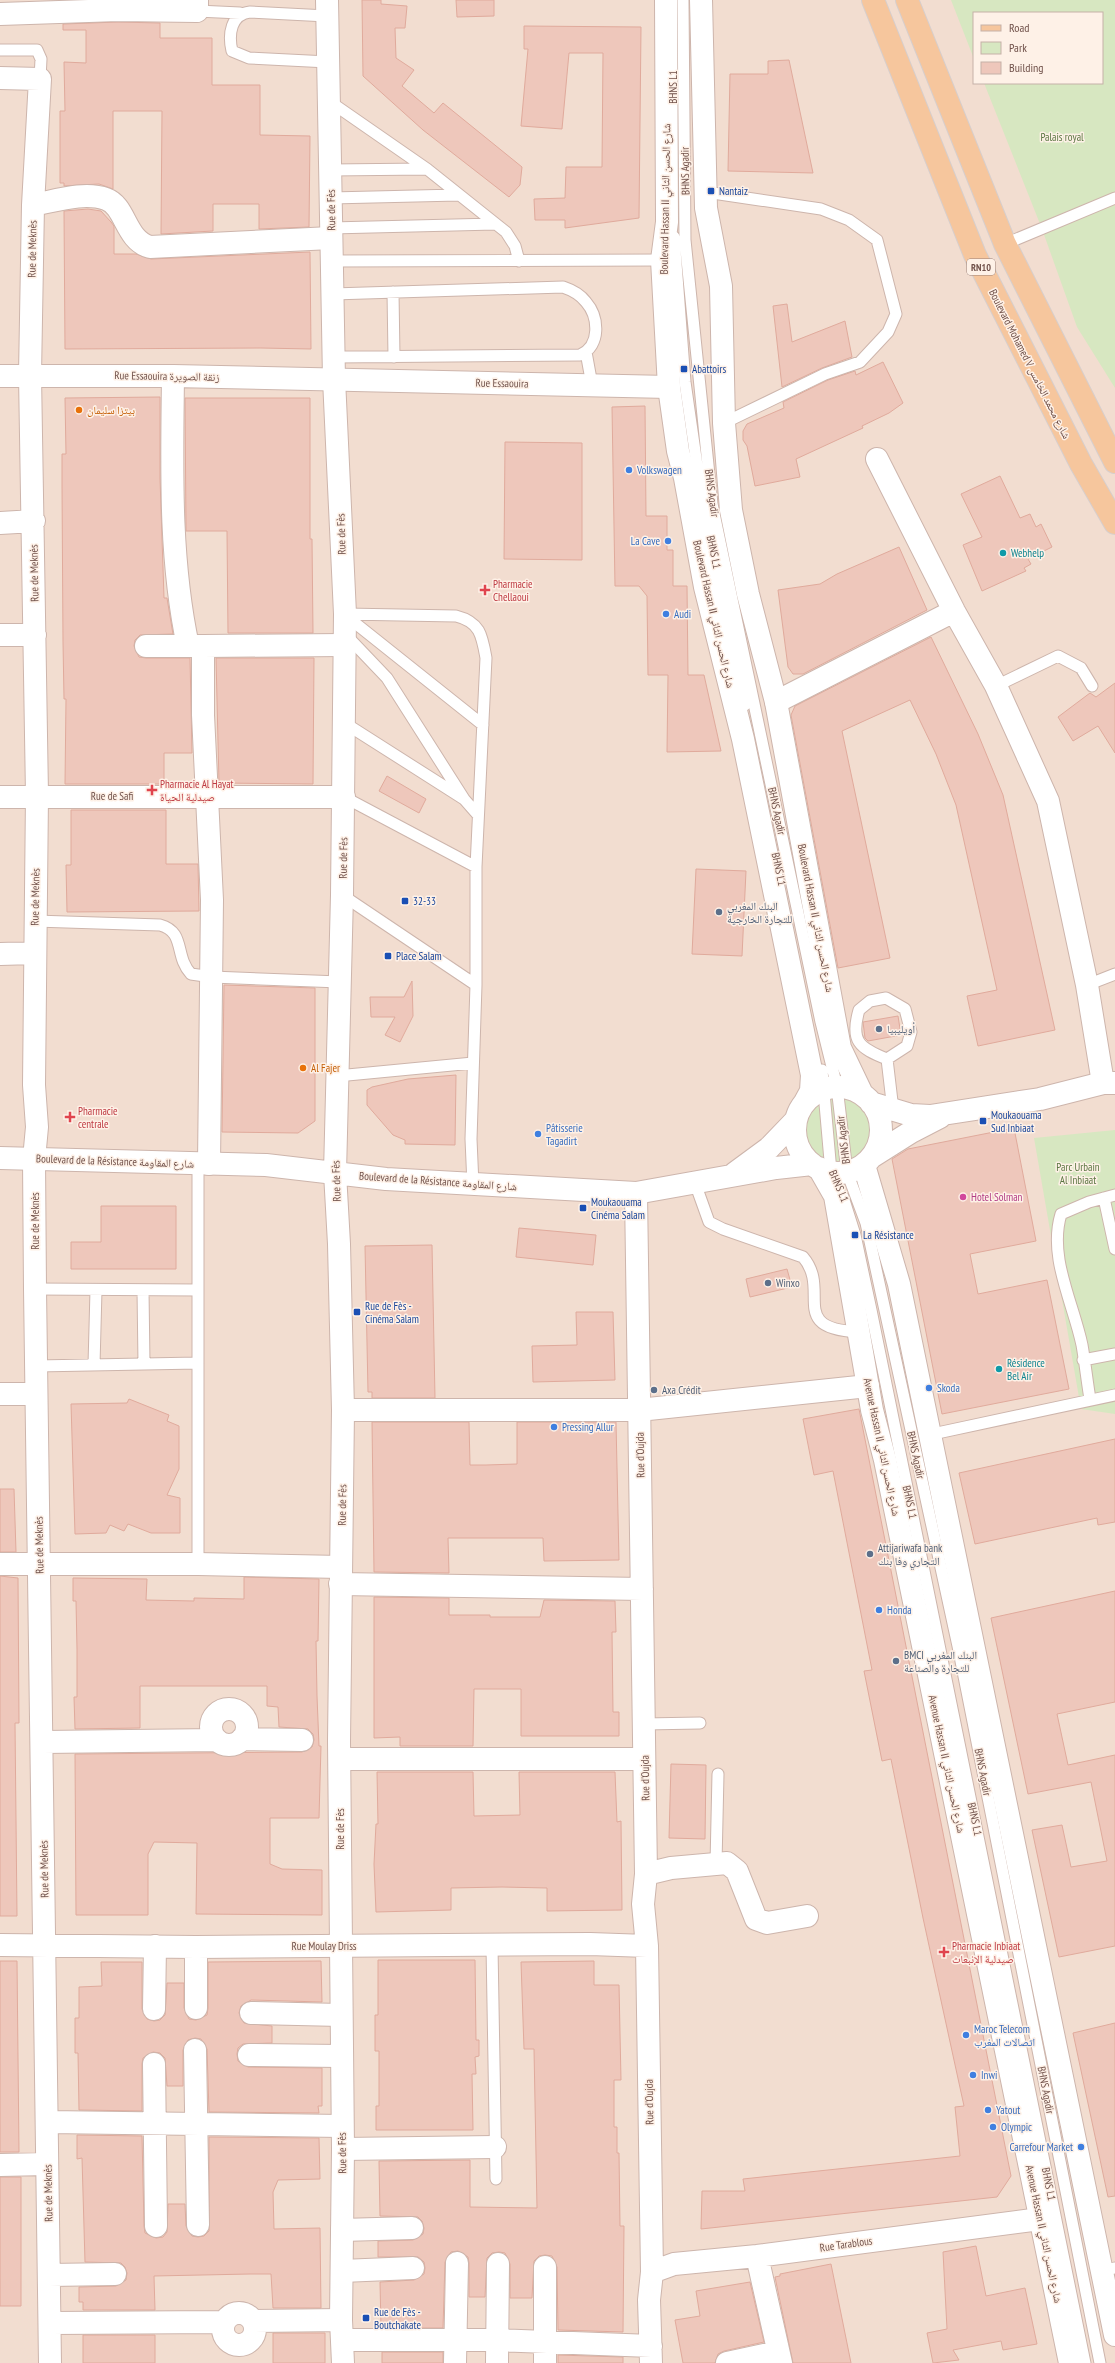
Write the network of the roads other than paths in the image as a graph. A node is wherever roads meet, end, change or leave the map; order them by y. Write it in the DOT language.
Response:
graph roads {
  1 [pos="666,0"];
  2 [pos="673,0"];
  3 [pos="682,0"];
  4 [pos="700,0"];
  5 [pos="872,0"];
  6 [pos="907,0"];
  7 [pos="85,5"];
  8 [pos="197,5"];
  9 [pos="327,8"];
  10 [pos="240,13"];
  11 [pos="0,14"];
  12 [pos="0,50"];
  13 [pos="328,62"];
  14 [pos="0,78"];
  15 [pos="40,79"];
  16 [pos="329,101"];
  17 [pos="427,169"];
  18 [pos="330,170"];
  19 [pos="706,192"];
  20 [pos="458,195"];
  21 [pos="331,198"];
  22 [pos="1115,198"];
  23 [pos="33,205"];
  24 [pos="495,224"];
  25 [pos="331,233"];
  26 [pos="1005,244"];
  27 [pos="975,255"];
  28 [pos="662,260"];
  29 [pos="332,261"];
  30 [pos="519,261"];
  31 [pos="393,292"];
  32 [pos="332,294"];
  33 [pos="586,352"];
  34 [pos="334,357"];
  35 [pos="394,357"];
  36 [pos="30,375"];
  37 [pos="0,376"];
  38 [pos="173,376"];
  39 [pos="334,380"];
  40 [pos="592,385"];
  41 [pos="669,387"];
  42 [pos="724,423"];
  43 [pos="877,459"];
  44 [pos="1115,462"];
  45 [pos="34,521"];
  46 [pos="0,522"];
  47 [pos="1115,523"];
  48 [pos="954,611"];
  49 [pos="344,631"];
  50 [pos="0,635"];
  51 [pos="35,635"];
  52 [pos="146,646"];
  53 [pos="196,646"];
  54 [pos="996,686"];
  55 [pos="1092,686"];
  56 [pos="776,702"];
  57 [pos="343,722"];
  58 [pos="483,725"];
  59 [pos="37,795"];
  60 [pos="207,796"];
  61 [pos="0,797"];
  62 [pos="344,797"];
  63 [pos="464,800"];
  64 [pos="478,815"];
  65 [pos="476,868"];
  66 [pos="342,895"];
  67 [pos="35,921"];
  68 [pos="34,953"];
  69 [pos="0,954"];
  70 [pos="1115,974"];
  71 [pos="212,977"];
  72 [pos="340,982"];
  73 [pos="476,985"];
  74 [pos="1087,985"];
  75 [pos="887,1059"];
  76 [pos="473,1063"];
  77 [pos="338,1076"];
  78 [pos="1109,1083"];
  79 [pos="867,1098"];
  80 [pos="815,1100"];
  81 [pos="893,1110"];
  82 [pos="949,1114"];
  83 [pos="0,1158"];
  84 [pos="34,1159"];
  85 [pos="204,1163"];
  86 [pos="841,1166"];
  87 [pos="335,1174"];
  88 [pos="731,1176"];
  89 [pos="695,1183"];
  90 [pos="473,1185"];
  91 [pos="636,1193"];
  92 [pos="1110,1196"];
  93 [pos="1115,1249"];
  94 [pos="35,1289"];
  95 [pos="96,1290"];
  96 [pos="142,1290"];
  97 [pos="198,1290"];
  98 [pos="859,1332"];
  99 [pos="1115,1354"];
  100 [pos="1083,1360"];
  101 [pos="198,1363"];
  102 [pos="144,1364"];
  103 [pos="94,1365"];
  104 [pos="36,1366"];
  105 [pos="868,1386"];
  106 [pos="0,1394"];
  107 [pos="36,1394"];
  108 [pos="1115,1395"];
  109 [pos="1090,1399"];
  110 [pos="343,1410"];
  111 [pos="639,1410"];
  112 [pos="928,1435"];
  113 [pos="0,1564"];
  114 [pos="40,1564"];
  115 [pos="198,1564"];
  116 [pos="340,1576"];
  117 [pos="642,1588"];
  118 [pos="644,1724"];
  119 [pos="700,1724"];
  120 [pos="242,1739"];
  121 [pos="217,1740"];
  122 [pos="302,1740"];
  123 [pos="43,1742"];
  124 [pos="340,1759"];
  125 [pos="644,1759"];
  126 [pos="718,1774"];
  127 [pos="716,1864"];
  128 [pos="646,1874"];
  129 [pos="807,1916"];
  130 [pos="0,1945"];
  131 [pos="44,1945"];
  132 [pos="155,1946"];
  133 [pos="340,1946"];
  134 [pos="492,1946"];
  135 [pos="647,1946"];
  136 [pos="196,1947"];
  137 [pos="196,2008"];
  138 [pos="154,2009"];
  139 [pos="251,2012"];
  140 [pos="341,2015"];
  141 [pos="195,2050"];
  142 [pos="249,2055"];
  143 [pos="341,2056"];
  144 [pos="154,2064"];
  145 [pos="48,2122"];
  146 [pos="154,2122"];
  147 [pos="195,2122"];
  148 [pos="342,2126"];
  149 [pos="495,2147"];
  150 [pos="343,2149"];
  151 [pos="47,2164"];
  152 [pos="0,2165"];
  153 [pos="496,2179"];
  154 [pos="1040,2219"];
  155 [pos="198,2225"];
  156 [pos="156,2226"];
  157 [pos="412,2228"];
  158 [pos="342,2230"];
  159 [pos="757,2256"];
  160 [pos="457,2263"];
  161 [pos="498,2264"];
  162 [pos="545,2267"];
  163 [pos="413,2268"];
  164 [pos="1108,2270"];
  165 [pos="342,2271"];
  166 [pos="652,2272"];
  167 [pos="114,2274"];
  168 [pos="49,2275"];
  169 [pos="50,2323"];
  170 [pos="342,2330"];
  171 [pos="1115,2335"];
  172 [pos="454,2339"];
  173 [pos="496,2340"];
  174 [pos="544,2341"];
  175 [pos="651,2354"];
  176 [pos="779,2357"];
  177 [pos="50,2363"];
  178 [pos="343,2363"];
  179 [pos="455,2363"];
  180 [pos="497,2363"];
  181 [pos="545,2363"];
  182 [pos="727,2363"];
  183 [pos="1070,2363"];
  184 [pos="1084,2363"];
  185 [pos="1100,2363"];
  1 -- 28 [label="street, Boulevard Hassan II شارع الحسن الثاني"];
  2 -- 80 [label="lane, BHNS L1"];
  3 -- 80 [label="lane, BHNS Agadir"];
  4 -- 19 [label="street, Boulevard Hassan II شارع الحسن الثاني"];
  5 -- 27 [label="main road, Boulevard Mohamed V شارع محمد الخامس / RN10"];
  6 -- 26 [label="main road, RN10"];
  7 -- 8 [label="street"];
  7 -- 11 [label="street"];
  8 -- 10 [label="lane"];
  9 -- 10 [label="lane"];
  9 -- 13 [label="street, Rue de Fès"];
  10 -- 13 [label="lane"];
  12 -- 15 [label="lane"];
  13 -- 16 [label="street, Rue de Fès"];
  14 -- 15 [label="street"];
  15 -- 23 [label="street, Rue de Meknès"];
  16 -- 17 [label="lane"];
  16 -- 18 [label="street, Rue de Fès"];
  17 -- 18 [label="lane"];
  17 -- 20 [label="lane"];
  18 -- 21 [label="street, Rue de Fès"];
  19 -- 42 [label="street, Boulevard Hassan II شارع الحسن الثاني"];
  19 -- 42 [label="lane"];
  20 -- 21 [label="lane"];
  20 -- 24 [label="lane"];
  21 -- 25 [label="street, Rue de Fès"];
  22 -- 26 [label="lane"];
  23 -- 25 [label="street"];
  23 -- 36 [label="street, Rue de Meknès"];
  24 -- 25 [label="lane"];
  24 -- 30 [label="lane"];
  25 -- 29 [label="street, Rue de Fès"];
  26 -- 27 [label="main road"];
  26 -- 44 [label="main road, RN10"];
  27 -- 47 [label="main road, Boulevard Mohamed V شارع محمد الخامس / RN10"];
  28 -- 30 [label="lane"];
  28 -- 41 [label="street, Boulevard Hassan II شارع الحسن الثاني"];
  29 -- 30 [label="lane"];
  29 -- 32 [label="street, Rue de Fès"];
  31 -- 32 [label="lane"];
  31 -- 33 [label="lane"];
  31 -- 35 [label="lane"];
  32 -- 34 [label="street, Rue de Fès"];
  33 -- 35 [label="lane"];
  33 -- 40 [label="lane"];
  34 -- 35 [label="lane"];
  34 -- 39 [label="street, Rue de Fès"];
  36 -- 37 [label="street, Rue Essaouira زنقة الصويرة"];
  36 -- 38 [label="street, Rue Essaouira زنقة الصويرة"];
  36 -- 45 [label="street, Rue de Meknès"];
  38 -- 39 [label="street, Rue Essaouira زنقة الصويرة"];
  38 -- 53 [label="street"];
  39 -- 40 [label="street, Rue Essaouira"];
  39 -- 49 [label="street, Rue de Fès"];
  40 -- 41 [label="street, Rue Essaouira"];
  41 -- 80 [label="street, Boulevard Hassan II شارع الحسن الثاني"];
  42 -- 56 [label="street, Boulevard Hassan II شارع الحسن الثاني"];
  43 -- 48 [label="street"];
  45 -- 46 [label="street"];
  45 -- 51 [label="street, Rue de Meknès"];
  48 -- 54 [label="street"];
  48 -- 56 [label="street"];
  49 -- 53 [label="street"];
  49 -- 57 [label="street, Rue de Fès"];
  49 -- 58 [label="lane"];
  49 -- 58 [label="lane"];
  49 -- 63 [label="lane"];
  50 -- 51 [label="street"];
  51 -- 59 [label="street, Rue de Meknès"];
  52 -- 53 [label="street"];
  53 -- 60 [label="street"];
  54 -- 55 [label="lane"];
  54 -- 74 [label="street"];
  56 -- 79 [label="street, Boulevard Hassan II شارع الحسن الثاني"];
  57 -- 62 [label="street, Rue de Fès"];
  57 -- 63 [label="lane"];
  58 -- 64 [label="lane"];
  59 -- 60 [label="street, Rue de Safi"];
  59 -- 61 [label="street, Rue de Safi"];
  59 -- 67 [label="street, Rue de Meknès"];
  60 -- 62 [label="street, Rue de Safi"];
  60 -- 71 [label="street"];
  62 -- 65 [label="lane"];
  62 -- 66 [label="street, Rue de Fès"];
  63 -- 64 [label="lane"];
  64 -- 65 [label="lane"];
  65 -- 73 [label="lane"];
  66 -- 72 [label="street, Rue de Fès"];
  66 -- 73 [label="lane"];
  67 -- 68 [label="street, Rue de Meknès"];
  67 -- 71 [label="lane"];
  68 -- 69 [label="street"];
  68 -- 84 [label="street, Rue de Meknès"];
  70 -- 74 [label="lane"];
  71 -- 72 [label="lane"];
  71 -- 85 [label="street"];
  72 -- 77 [label="street, Rue de Fès"];
  73 -- 76 [label="lane"];
  74 -- 78 [label="street"];
  75 -- 75 [label="lane"];
  75 -- 81 [label="lane"];
  76 -- 77 [label="lane"];
  76 -- 90 [label="lane"];
  77 -- 87 [label="street, Rue de Fès"];
  78 -- 82 [label="street, Boulevard de la Résistance شارع المقاومة"];
  79 -- 80 [label="street"];
  79 -- 81 [label="street, Boulevard de la Résistance شارع المقاومة"];
  79 -- 86 [label="street"];
  80 -- 86 [label="lane, BHNS Agadir"];
  80 -- 86 [label="lane, BHNS L1"];
  80 -- 86 [label="street"];
  80 -- 88 [label="street, Boulevard de la Résistance شارع المقاومة"];
  81 -- 82 [label="street, Boulevard de la Résistance شارع المقاومة"];
  82 -- 86 [label="street, Boulevard de la Résistance شارع المقاومة"];
  83 -- 84 [label="street, Boulevard de la Résistance شارع المقاومة"];
  84 -- 85 [label="street, Boulevard de la Résistance شارع المقاومة"];
  84 -- 94 [label="street, Rue de Meknès"];
  85 -- 87 [label="street, Boulevard de la Résistance شارع المقاومة"];
  85 -- 97 [label="lane"];
  86 -- 88 [label="street, Boulevard de la Résistance شارع المقاومة"];
  86 -- 98 [label="street, Avenue Hassan II شارع الحسن الثاني"];
  86 -- 112 [label="street"];
  86 -- 184 [label="lane, BHNS L1"];
  86 -- 185 [label="lane, BHNS Agadir"];
  87 -- 90 [label="street, Boulevard de la Résistance شارع المقاومة"];
  87 -- 110 [label="street, Rue de Fès"];
  88 -- 89 [label="street, Boulevard de la Résistance شارع المقاومة"];
  89 -- 91 [label="street, Boulevard de la Résistance شارع المقاومة"];
  89 -- 98 [label="lane"];
  90 -- 91 [label="street, Boulevard de la Résistance شارع المقاومة"];
  91 -- 111 [label="street, Rue d'Oujda"];
  92 -- 93 [label="lane"];
  92 -- 100 [label="lane"];
  94 -- 95 [label="lane"];
  94 -- 104 [label="street, Rue de Meknès"];
  95 -- 96 [label="lane"];
  95 -- 103 [label="lane"];
  96 -- 97 [label="lane"];
  96 -- 102 [label="lane"];
  97 -- 101 [label="lane"];
  98 -- 105 [label="street, Avenue Hassan II شارع الحسن الثاني"];
  99 -- 100 [label="lane"];
  100 -- 109 [label="lane"];
  101 -- 102 [label="lane"];
  101 -- 115 [label="lane"];
  102 -- 103 [label="lane"];
  103 -- 104 [label="lane"];
  104 -- 107 [label="street, Rue de Meknès"];
  105 -- 111 [label="street"];
  105 -- 154 [label="street, Avenue Hassan II شارع الحسن الثاني"];
  106 -- 107 [label="street"];
  107 -- 114 [label="street, Rue de Meknès"];
  108 -- 109 [label="lane"];
  109 -- 112 [label="lane"];
  110 -- 111 [label="street"];
  110 -- 116 [label="street, Rue de Fès"];
  111 -- 117 [label="street, Rue d'Oujda"];
  112 -- 164 [label="street"];
  113 -- 114 [label="street"];
  114 -- 115 [label="street"];
  114 -- 123 [label="street, Rue de Meknès"];
  115 -- 116 [label="street"];
  116 -- 117 [label="street"];
  116 -- 124 [label="street, Rue de Fès"];
  117 -- 118 [label="street, Rue d'Oujda"];
  118 -- 119 [label="lane"];
  118 -- 125 [label="street, Rue d'Oujda"];
  120 -- 121 [label="street"];
  120 -- 121 [label="street"];
  120 -- 122 [label="street"];
  121 -- 123 [label="street"];
  123 -- 131 [label="street, Rue de Meknès"];
  124 -- 125 [label="street"];
  124 -- 133 [label="street, Rue de Fès"];
  125 -- 128 [label="street, Rue d'Oujda"];
  126 -- 127 [label="lane"];
  127 -- 128 [label="street"];
  127 -- 129 [label="street"];
  128 -- 135 [label="street, Rue d'Oujda"];
  130 -- 131 [label="street, Rue Moulay Driss"];
  131 -- 132 [label="street, Rue Moulay Driss"];
  131 -- 145 [label="street, Rue de Meknès"];
  132 -- 136 [label="street, Rue Moulay Driss"];
  132 -- 138 [label="street"];
  133 -- 134 [label="street, Rue Moulay Driss"];
  133 -- 136 [label="street, Rue Moulay Driss"];
  133 -- 140 [label="street, Rue de Fès"];
  134 -- 135 [label="street, Rue Moulay Driss"];
  134 -- 149 [label="lane"];
  135 -- 166 [label="street, Rue d'Oujda"];
  136 -- 137 [label="street"];
  139 -- 140 [label="street"];
  140 -- 143 [label="street, Rue de Fès"];
  141 -- 147 [label="street"];
  142 -- 143 [label="street"];
  143 -- 148 [label="street, Rue de Fès"];
  144 -- 146 [label="street"];
  145 -- 146 [label="street"];
  145 -- 151 [label="street, Rue de Meknès"];
  146 -- 147 [label="street"];
  146 -- 156 [label="street"];
  147 -- 148 [label="street"];
  147 -- 155 [label="street"];
  148 -- 150 [label="street, Rue de Fès"];
  149 -- 150 [label="street"];
  149 -- 153 [label="lane"];
  150 -- 158 [label="street, Rue de Fès"];
  151 -- 152 [label="street"];
  151 -- 168 [label="street, Rue de Meknès"];
  154 -- 159 [label="street, Rue Tarablous"];
  154 -- 183 [label="street, Avenue Hassan II شارع الحسن الثاني"];
  157 -- 158 [label="street"];
  158 -- 165 [label="street, Rue de Fès"];
  159 -- 166 [label="street, Rue Tarablous"];
  159 -- 176 [label="street"];
  160 -- 172 [label="street"];
  161 -- 173 [label="street"];
  162 -- 174 [label="street"];
  163 -- 165 [label="street"];
  164 -- 171 [label="street"];
  165 -- 170 [label="street, Rue de Fès"];
  166 -- 175 [label="street, Rue d'Oujda"];
  167 -- 168 [label="street"];
  168 -- 169 [label="street, Rue de Meknès"];
  169 -- 170 [label="street"];
  169 -- 177 [label="street, Rue de Meknès"];
  170 -- 172 [label="street"];
  170 -- 178 [label="street, Rue de Fès"];
  172 -- 173 [label="street"];
  172 -- 179 [label="street"];
  173 -- 174 [label="street"];
  173 -- 180 [label="street"];
  174 -- 175 [label="street"];
  174 -- 181 [label="street"];
  176 -- 182 [label="street"];
}
